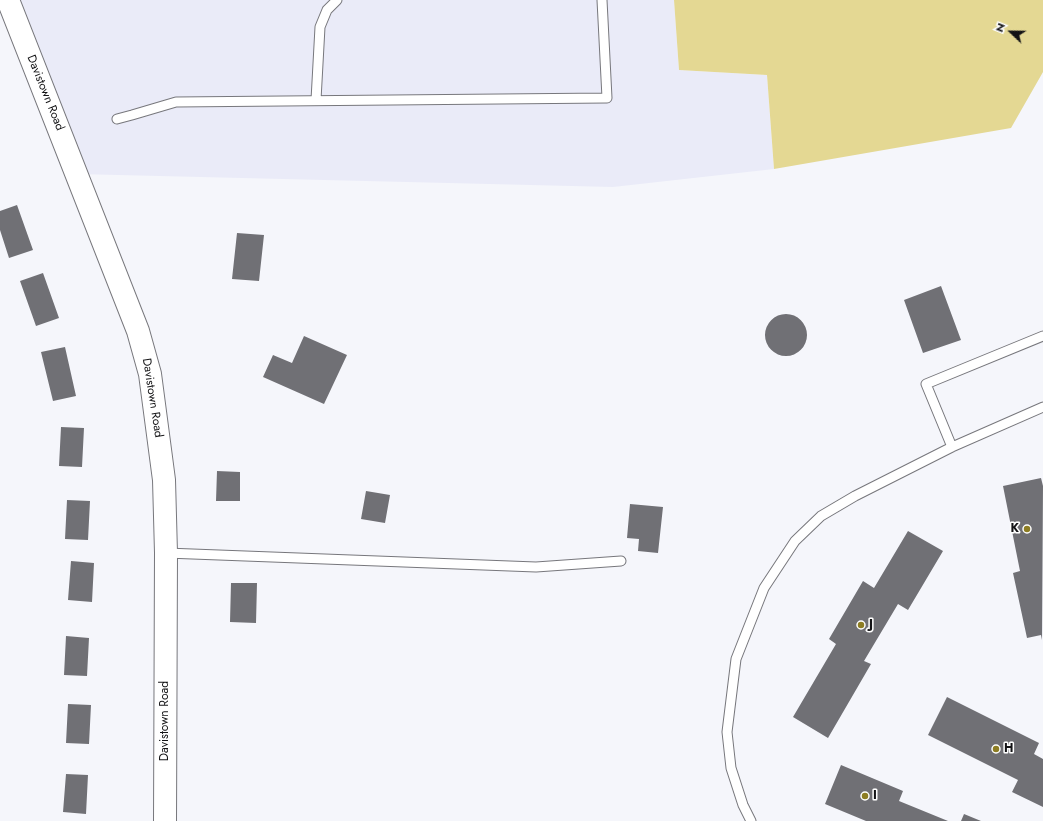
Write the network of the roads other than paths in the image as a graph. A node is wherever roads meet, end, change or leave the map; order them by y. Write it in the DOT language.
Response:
graph roads {
  1 [pos="8,0"];
  2 [pos="337,0"];
  3 [pos="602,0"];
  4 [pos="316,100"];
  5 [pos="117,119"];
  6 [pos="1043,336"];
  7 [pos="1043,406"];
  8 [pos="952,447"];
  9 [pos="166,553"];
  10 [pos="620,561"];
  11 [pos="165,821"];
  12 [pos="751,821"];
  1 -- 9 [label="street, Davistown Road"];
  2 -- 4 [label="lane"];
  3 -- 4 [label="lane"];
  4 -- 5 [label="lane"];
  6 -- 8 [label="lane"];
  7 -- 8 [label="lane"];
  8 -- 12 [label="lane"];
  9 -- 10 [label="lane"];
  9 -- 11 [label="street, Davistown Road"];
}
